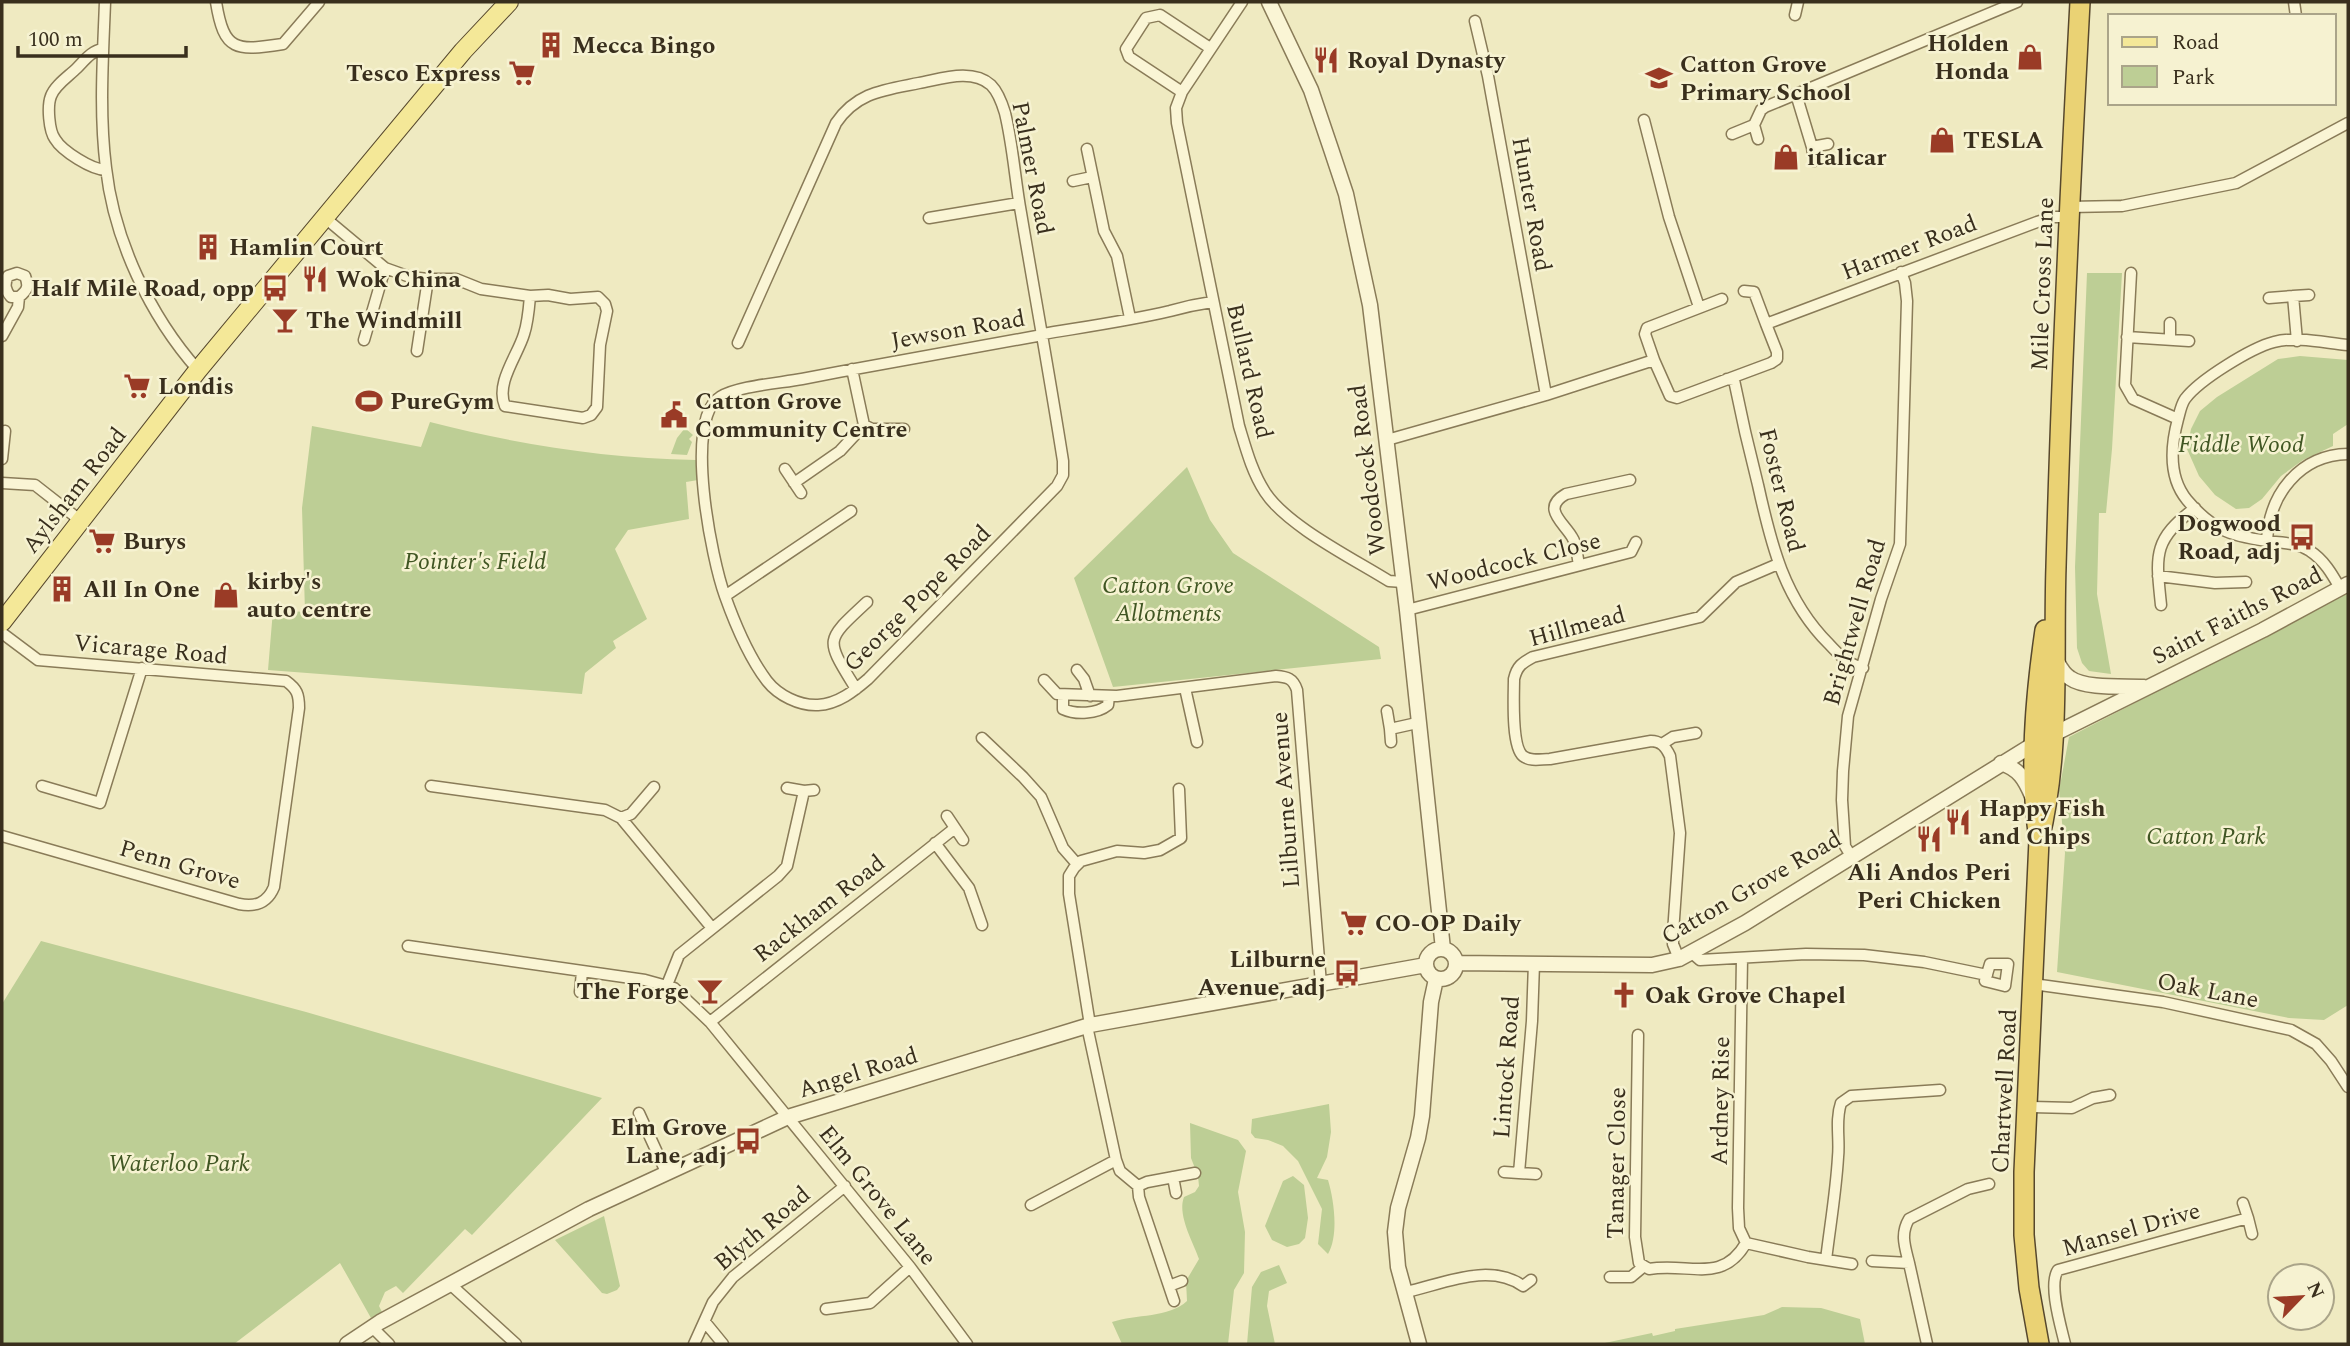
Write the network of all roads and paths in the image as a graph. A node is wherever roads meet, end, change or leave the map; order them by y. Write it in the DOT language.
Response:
graph roads {
  1 [pos="106,2"];
  2 [pos="216,2"];
  3 [pos="319,2"];
  4 [pos="509,2"];
  5 [pos="1242,2"];
  6 [pos="1269,2"];
  7 [pos="1798,2"];
  8 [pos="2017,2"];
  9 [pos="2080,2"];
  10 [pos="1795,15"];
  11 [pos="1475,20"];
  12 [pos="1210,48"];
  13 [pos="103,49"];
  14 [pos="1182,92"];
  15 [pos="1796,94"];
  16 [pos="1644,120"];
  17 [pos="2348,123"];
  18 [pos="1754,125"];
  19 [pos="1732,135"];
  20 [pos="1758,139"];
  21 [pos="1828,144"];
  22 [pos="1812,147"];
  23 [pos="1087,149"];
  24 [pos="1814,161"];
  25 [pos="106,170"];
  26 [pos="1092,177"];
  27 [pos="1073,181"];
  28 [pos="1019,203"];
  29 [pos="2069,212"];
  30 [pos="324,217"];
  31 [pos="929,218"];
  32 [pos="385,268"];
  33 [pos="1901,272"];
  34 [pos="2131,273"];
  35 [pos="428,279"];
  36 [pos="1744,291"];
  37 [pos="2309,295"];
  38 [pos="530,296"];
  39 [pos="2293,296"];
  40 [pos="19,297"];
  41 [pos="2269,298"];
  42 [pos="1722,299"];
  43 [pos="1212,302"];
  44 [pos="1699,307"];
  45 [pos="1130,318"];
  46 [pos="2170,323"];
  47 [pos="1766,324"];
  48 [pos="1042,334"];
  49 [pos="2,335"];
  50 [pos="2127,337"];
  51 [pos="2170,339"];
  52 [pos="364,340"];
  53 [pos="2189,341"];
  54 [pos="2297,341"];
  55 [pos="738,343"];
  56 [pos="2348,345"];
  57 [pos="416,351"];
  58 [pos="1654,360"];
  59 [pos="852,369"];
  60 [pos="198,370"];
  61 [pos="1727,379"];
  62 [pos="1546,394"];
  63 [pos="713,402"];
  64 [pos="2178,419"];
  65 [pos="864,425"];
  66 [pos="904,429"];
  67 [pos="5,431"];
  68 [pos="1387,440"];
  69 [pos="2348,454"];
  70 [pos="2,458"];
  71 [pos="785,469"];
  72 [pos="1630,480"];
  73 [pos="2,483"];
  74 [pos="794,483"];
  75 [pos="801,493"];
  76 [pos="2195,508"];
  77 [pos="851,511"];
  78 [pos="81,521"];
  79 [pos="2267,541"];
  80 [pos="1636,551"];
  81 [pos="1778,564"];
  82 [pos="1579,565"];
  83 [pos="2056,568"];
  84 [pos="2158,576"];
  85 [pos="1403,582"];
  86 [pos="2246,582"];
  87 [pos="2344,586"];
  88 [pos="725,596"];
  89 [pos="867,601"];
  90 [pos="2161,606"];
  91 [pos="1407,610"];
  92 [pos="2,622"];
  93 [pos="2,633"];
  94 [pos="2056,659"];
  95 [pos="142,668"];
  96 [pos="1863,668"];
  97 [pos="1077,670"];
  98 [pos="1044,680"];
  99 [pos="2146,687"];
  100 [pos="1185,688"];
  101 [pos="856,689"];
  102 [pos="299,695"];
  103 [pos="1063,695"];
  104 [pos="1090,696"];
  105 [pos="1109,696"];
  106 [pos="1387,711"];
  107 [pos="1417,723"];
  108 [pos="1390,729"];
  109 [pos="1696,733"];
  110 [pos="2053,733"];
  111 [pos="982,738"];
  112 [pos="1197,742"];
  113 [pos="1391,742"];
  114 [pos="1662,744"];
  115 [pos="2034,744"];
  116 [pos="2001,763"];
  117 [pos="42,786"];
  118 [pos="431,786"];
  119 [pos="654,787"];
  120 [pos="787,788"];
  121 [pos="1179,789"];
  122 [pos="2033,798"];
  123 [pos="947,817"];
  124 [pos="621,818"];
  125 [pos="955,828"];
  126 [pos="2,836"];
  127 [pos="963,840"];
  128 [pos="2039,840"];
  129 [pos="935,843"];
  130 [pos="1851,856"];
  131 [pos="1077,864"];
  132 [pos="982,925"];
  133 [pos="712,928"];
  134 [pos="408,946"];
  135 [pos="1443,948"];
  136 [pos="1685,956"];
  137 [pos="1742,958"];
  138 [pos="1457,963"];
  139 [pos="1534,963"];
  140 [pos="1426,965"];
  141 [pos="582,972"];
  142 [pos="1987,975"];
  143 [pos="1436,979"];
  144 [pos="1321,984"];
  145 [pos="2033,984"];
  146 [pos="667,985"];
  147 [pos="580,992"];
  148 [pos="710,1022"];
  149 [pos="1088,1026"];
  150 [pos="1638,1035"];
  151 [pos="1639,1058"];
  152 [pos="1652,1058"];
  153 [pos="2348,1087"];
  154 [pos="1940,1090"];
  155 [pos="2110,1095"];
  156 [pos="2027,1107"];
  157 [pos="639,1113"];
  158 [pos="789,1117"];
  159 [pos="1116,1160"];
  160 [pos="666,1172"];
  161 [pos="1504,1172"];
  162 [pos="1195,1173"];
  163 [pos="1519,1173"];
  164 [pos="1536,1174"];
  165 [pos="1173,1177"];
  166 [pos="1045,1183"];
  167 [pos="1989,1184"];
  168 [pos="845,1186"];
  169 [pos="1139,1186"];
  170 [pos="1176,1193"];
  171 [pos="1051,1194"];
  172 [pos="2244,1203"];
  173 [pos="1031,1205"];
  174 [pos="2248,1218"];
  175 [pos="2252,1234"];
  176 [pos="1746,1243"];
  177 [pos="1826,1260"];
  178 [pos="1872,1261"];
  179 [pos="1852,1264"];
  180 [pos="1909,1264"];
  181 [pos="910,1267"];
  182 [pos="1643,1267"];
  183 [pos="1610,1277"];
  184 [pos="1182,1281"];
  185 [pos="450,1284"];
  186 [pos="1169,1286"];
  187 [pos="1525,1287"];
  188 [pos="1406,1292"];
  189 [pos="1174,1301"];
  190 [pos="827,1309"];
  191 [pos="705,1322"];
  192 [pos="372,1327"];
  193 [pos="347,1344"];
  194 [pos="389,1344"];
  195 [pos="516,1344"];
  196 [pos="694,1344"];
  197 [pos="723,1344"];
  198 [pos="967,1344"];
  199 [pos="1419,1344"];
  200 [pos="1927,1344"];
  201 [pos="2039,1344"];
  202 [pos="2065,1344"];
  1 -- 13 [label="street"];
  2 -- 3 [label="street"];
  4 -- 30 [label="main road, Aylsham Road"];
  5 -- 12 [label="street, Bullard Road"];
  6 -- 68 [label="street, Woodcock Road"];
  7 -- 10 [label="street"];
  8 -- 15 [label="street"];
  9 -- 29 [label="highway, Mile Cross Lane"];
  11 -- 62 [label="street, Hunter Road"];
  12 -- 14 [label="street, Bullard Road"];
  12 -- 14 [label="street"];
  13 -- 25 [label="street"];
  13 -- 25 [label="street"];
  14 -- 43 [label="street, Bullard Road"];
  15 -- 18 [label="street"];
  15 -- 22 [label="street"];
  16 -- 44 [label="street"];
  17 -- 29 [label="street, Harmer Road"];
  18 -- 19 [label="street"];
  18 -- 20 [label="street"];
  21 -- 22 [label="street"];
  22 -- 24 [label="street"];
  23 -- 26 [label="street"];
  25 -- 60 [label="street"];
  26 -- 27 [label="street"];
  26 -- 45 [label="street"];
  28 -- 31 [label="street"];
  28 -- 48 [label="street, Palmer Road"];
  28 -- 55 [label="street, Palmer Road"];
  29 -- 33 [label="street, Harmer Road"];
  29 -- 83 [label="highway, Mile Cross Lane"];
  30 -- 32 [label="street"];
  30 -- 60 [label="main road, Aylsham Road"];
  32 -- 35 [label="street"];
  32 -- 52 [label="street"];
  33 -- 47 [label="street, Harmer Road"];
  33 -- 96 [label="street, Brightwell Road"];
  34 -- 50 [label="street"];
  35 -- 38 [label="street"];
  35 -- 57 [label="street"];
  36 -- 47 [label="street"];
  37 -- 39 [label="street"];
  38 -- 38 [label="street"];
  39 -- 41 [label="street"];
  39 -- 54 [label="street"];
  40 -- 49 [label="street"];
  42 -- 44 [label="street"];
  43 -- 45 [label="street, Jewson Road"];
  43 -- 85 [label="street, Bullard Road"];
  44 -- 58 [label="street"];
  45 -- 48 [label="street, Jewson Road"];
  46 -- 51 [label="street"];
  47 -- 61 [label="street"];
  48 -- 59 [label="street, Jewson Road"];
  48 -- 101 [label="street, George Pope Road"];
  50 -- 51 [label="street"];
  50 -- 64 [label="street"];
  51 -- 53 [label="street"];
  54 -- 56 [label="street"];
  54 -- 64 [label="street"];
  58 -- 61 [label="street"];
  58 -- 62 [label="street"];
  59 -- 63 [label="street, Jewson Road"];
  59 -- 65 [label="street"];
  60 -- 78 [label="main road, Aylsham Road"];
  61 -- 81 [label="street, Foster Road"];
  62 -- 68 [label="street"];
  63 -- 88 [label="street, George Pope Road"];
  64 -- 76 [label="street"];
  65 -- 66 [label="street"];
  65 -- 74 [label="street"];
  67 -- 70 [label="street"];
  68 -- 85 [label="street, Woodcock Road"];
  69 -- 79 [label="street"];
  71 -- 74 [label="street"];
  72 -- 82 [label="street"];
  73 -- 78 [label="street"];
  74 -- 75 [label="street"];
  76 -- 79 [label="street"];
  76 -- 84 [label="street"];
  77 -- 88 [label="street"];
  78 -- 92 [label="main road, Aylsham Road"];
  79 -- 87 [label="street"];
  80 -- 82 [label="street, Woodcock Close"];
  81 -- 96 [label="street, Foster Road"];
  81 -- 114 [label="street, Hillmead"];
  82 -- 91 [label="street, Woodcock Close"];
  83 -- 94 [label="highway, Mile Cross Lane"];
  83 -- 115 [label="highway, Mile Cross Lane"];
  84 -- 86 [label="street"];
  84 -- 90 [label="street"];
  85 -- 91 [label="street, Woodcock Road"];
  87 -- 99 [label="street, Saint Faiths Road"];
  88 -- 101 [label="street, George Pope Road"];
  89 -- 101 [label="street"];
  91 -- 107 [label="street, Woodcock Road"];
  93 -- 95 [label="street, Vicarage Road"];
  94 -- 99 [label="street, Saint Faiths Road"];
  94 -- 110 [label="highway, Mile Cross Lane"];
  95 -- 102 [label="street, Vicarage Road"];
  95 -- 117 [label="street"];
  96 -- 130 [label="street, Brightwell Road"];
  97 -- 104 [label="street"];
  98 -- 103 [label="street"];
  99 -- 110 [label="street, Saint Faiths Road"];
  100 -- 105 [label="street, Lilburne Avenue"];
  100 -- 112 [label="street"];
  100 -- 144 [label="street, Lilburne Avenue"];
  102 -- 126 [label="street, Penn Grove"];
  103 -- 104 [label="street, Lilburne Avenue"];
  103 -- 105 [label="street"];
  104 -- 105 [label="street, Lilburne Avenue"];
  106 -- 108 [label="street"];
  107 -- 108 [label="street"];
  107 -- 135 [label="street, Woodcock Road"];
  108 -- 113 [label="street"];
  109 -- 114 [label="street, Hillmead"];
  110 -- 115 [label="street, Saint Faiths Road"];
  110 -- 128 [label="highway, Chartwell Road"];
  111 -- 131 [label="street"];
  114 -- 136 [label="street"];
  115 -- 116 [label="street, Catton Grove Road"];
  115 -- 122 [label="highway, Chartwell Road"];
  116 -- 122 [label="street"];
  116 -- 130 [label="street, Catton Grove Road"];
  118 -- 124 [label="street"];
  119 -- 124 [label="street"];
  120 -- 133 [label="street"];
  121 -- 131 [label="street"];
  122 -- 128 [label="highway, Chartwell Road"];
  123 -- 125 [label="street"];
  124 -- 133 [label="street"];
  125 -- 127 [label="street"];
  125 -- 129 [label="street, Rackham Road"];
  128 -- 145 [label="highway, Chartwell Road"];
  129 -- 132 [label="street"];
  129 -- 148 [label="street, Rackham Road"];
  130 -- 136 [label="street, Catton Grove Road"];
  131 -- 149 [label="street"];
  133 -- 146 [label="street"];
  134 -- 141 [label="street"];
  135 -- 138 [label="street"];
  135 -- 140 [label="street"];
  136 -- 137 [label="street"];
  136 -- 139 [label="street, Catton Grove Road"];
  137 -- 142 [label="street"];
  137 -- 176 [label="street, Ardney Rise"];
  138 -- 139 [label="street, Catton Grove Road"];
  138 -- 143 [label="street"];
  139 -- 163 [label="street, Lintock Road"];
  140 -- 143 [label="street"];
  140 -- 144 [label="street, Angel Road"];
  141 -- 146 [label="street"];
  141 -- 147 [label="street"];
  143 -- 188 [label="street"];
  144 -- 149 [label="street, Angel Road"];
  145 -- 153 [label="street, Oak Lane"];
  145 -- 156 [label="highway, Chartwell Road"];
  146 -- 148 [label="street, Elm Grove Lane"];
  148 -- 158 [label="street, Elm Grove Lane"];
  149 -- 158 [label="street, Angel Road"];
  149 -- 159 [label="street"];
  150 -- 151 [label="street, Tanager Close"];
  151 -- 152 [label="street, Tanager Close"];
  151 -- 182 [label="street, Tanager Close"];
  154 -- 177 [label="street"];
  155 -- 156 [label="street"];
  156 -- 201 [label="highway, Chartwell Road"];
  157 -- 160 [label="street"];
  158 -- 160 [label="street, Angel Road"];
  158 -- 168 [label="street, Elm Grove Lane"];
  159 -- 169 [label="street"];
  159 -- 171 [label="street"];
  160 -- 185 [label="street, Angel Road"];
  161 -- 163 [label="street, Lintock Road"];
  162 -- 165 [label="street"];
  163 -- 164 [label="street, Lintock Road"];
  165 -- 169 [label="street"];
  165 -- 170 [label="street"];
  166 -- 171 [label="street"];
  167 -- 180 [label="street"];
  168 -- 181 [label="street, Elm Grove Lane"];
  168 -- 191 [label="street, Blyth Road"];
  169 -- 186 [label="street"];
  171 -- 173 [label="street"];
  172 -- 174 [label="street"];
  174 -- 175 [label="street"];
  174 -- 202 [label="street, Mansel Drive"];
  176 -- 177 [label="street"];
  176 -- 182 [label="street, Tanager Close"];
  177 -- 179 [label="street"];
  178 -- 180 [label="street"];
  180 -- 200 [label="street"];
  181 -- 190 [label="street"];
  181 -- 198 [label="street, Elm Grove Lane"];
  182 -- 183 [label="street, Tanager Close"];
  184 -- 186 [label="street"];
  185 -- 192 [label="street, Angel Road"];
  185 -- 195 [label="street"];
  186 -- 189 [label="street"];
  187 -- 188 [label="street"];
  188 -- 199 [label="street"];
  191 -- 196 [label="street, Blyth Road"];
  191 -- 197 [label="street"];
  192 -- 193 [label="street, Angel Road"];
  192 -- 194 [label="street"];
}
